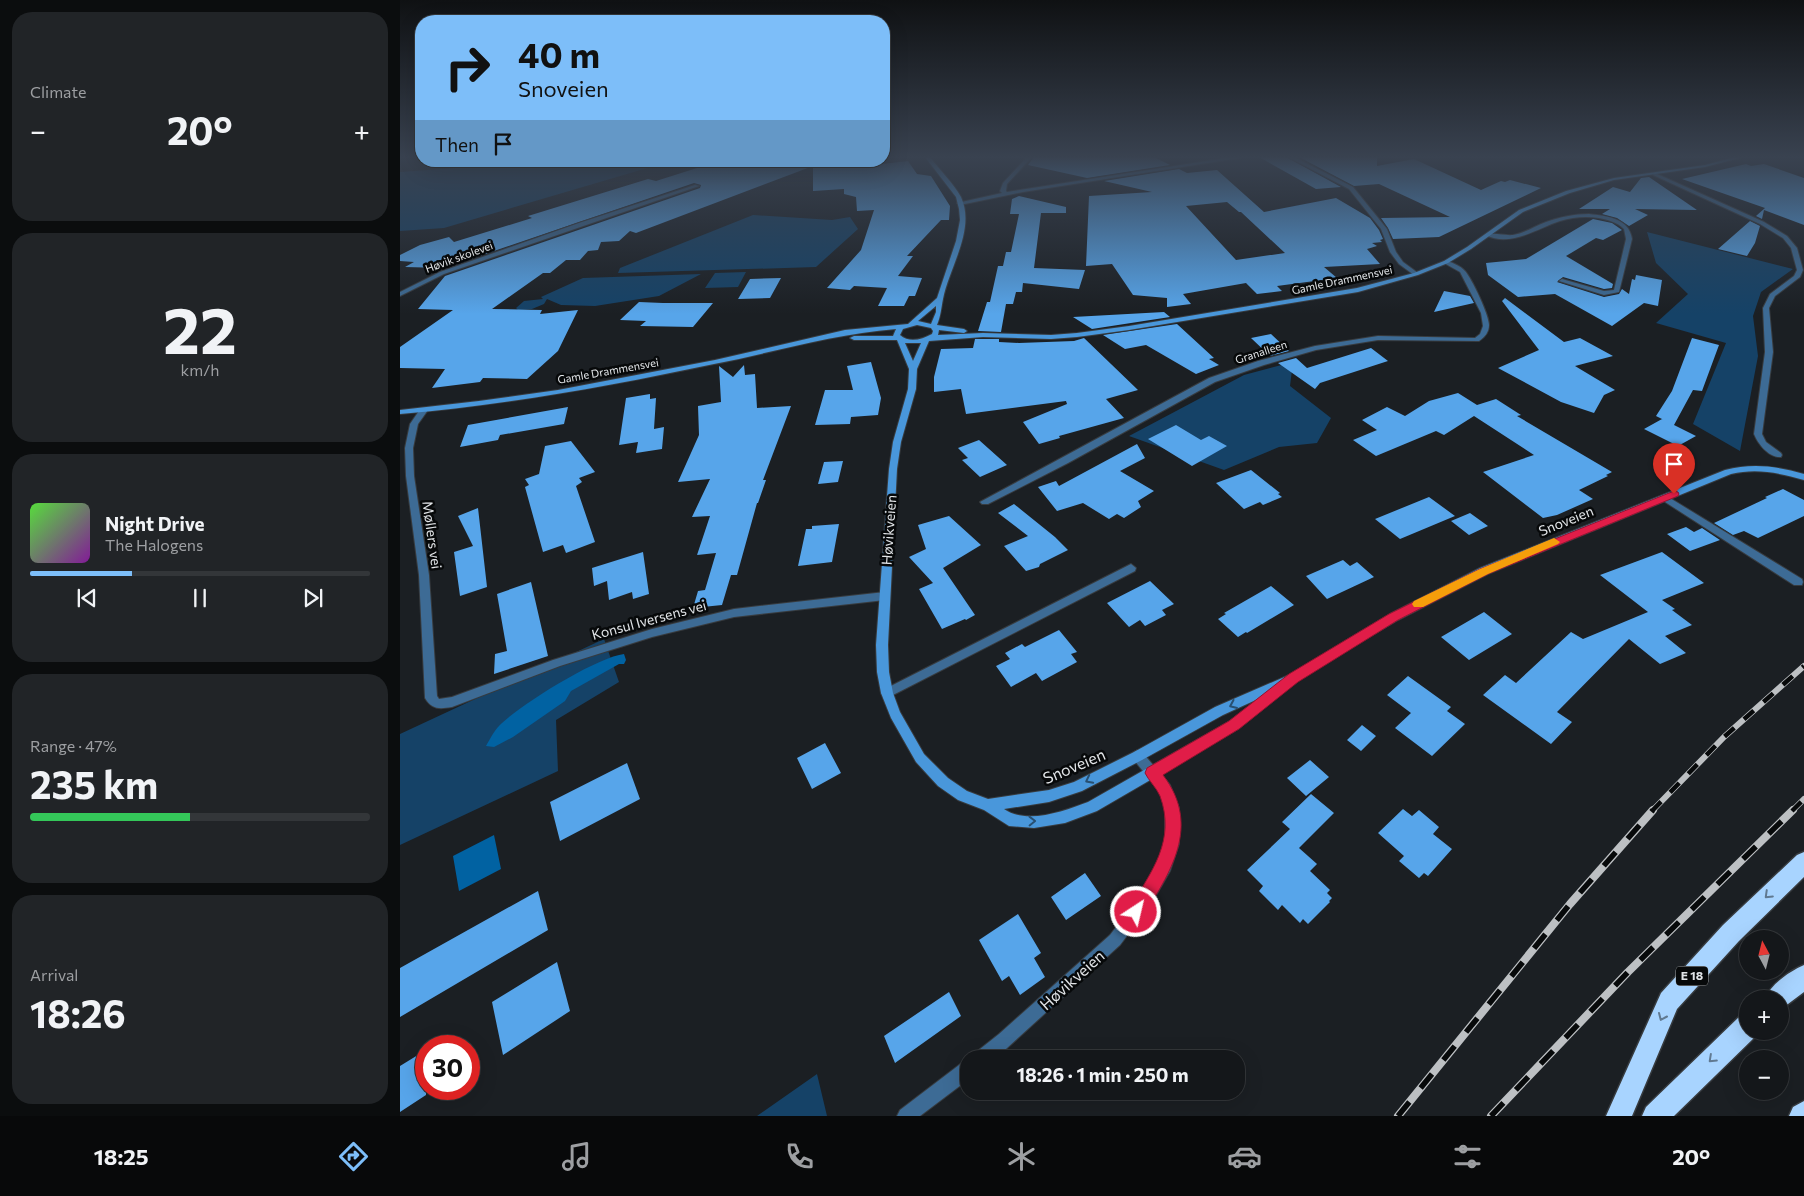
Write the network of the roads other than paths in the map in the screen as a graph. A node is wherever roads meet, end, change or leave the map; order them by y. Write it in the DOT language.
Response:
graph roads {
  1 [pos="626,209"];
  2 [pos="961,209"];
  3 [pos="1368,209"];
  4 [pos="1526,209"];
  5 [pos="1735,209"];
  6 [pos="1489,235"];
  7 [pos="1446,262"];
  8 [pos="1416,274"];
  9 [pos="1800,278"];
  10 [pos="1562,282"];
  11 [pos="400,294"];
  12 [pos="940,300"];
  13 [pos="908,325"];
  14 [pos="934,327"];
  15 [pos="982,336"];
  16 [pos="899,339"];
  17 [pos="928,339"];
  18 [pos="818,340"];
  19 [pos="913,369"];
  20 [pos="424,410"];
  21 [pos="400,412"];
  22 [pos="1778,455"];
  23 [pos="1804,477"];
  24 [pos="1664,498"];
  25 [pos="985,502"];
  26 [pos="1131,568"];
  27 [pos="1798,582"];
  28 [pos="885,596"];
  29 [pos="1293,678"];
  30 [pos="888,693"];
  31 [pos="431,698"];
  32 [pos="1138,756"];
  33 [pos="1152,773"];
  34 [pos="988,805"];
  35 [pos="1804,862"];
  36 [pos="1804,977"];
  37 [pos="1789,990"];
  38 [pos="1739,1035"];
  39 [pos="993,1050"];
  40 [pos="960,1075"];
  41 [pos="906,1116"];
  42 [pos="1619,1116"];
  43 [pos="1655,1116"];
  1 -- 11 [label="street, Høvik skolevei"];
  2 -- 12 [label="main road"];
  3 -- 8 [label="street"];
  4 -- 6 [label="main road, Gamle Drammensvei"];
  5 -- 9 [label="street"];
  6 -- 7 [label="main road, Gamle Drammensvei"];
  6 -- 10 [label="street"];
  7 -- 8 [label="main road, Gamle Drammensvei"];
  7 -- 25 [label="street, Granalleen"];
  8 -- 15 [label="main road, Gamle Drammensvei"];
  9 -- 22 [label="street"];
  12 -- 13 [label="main road"];
  12 -- 14 [label="main road"];
  13 -- 14 [label="main road, Gamle Drammensvei"];
  13 -- 16 [label="main road"];
  13 -- 18 [label="main road, Gamle Drammensvei"];
  14 -- 15 [label="main road, Gamle Drammensvei"];
  14 -- 17 [label="main road, Høvikveien"];
  15 -- 17 [label="main road, Gamle Drammensvei"];
  16 -- 17 [label="main road, Gamle Drammensvei"];
  16 -- 18 [label="main road, Gamle Drammensvei"];
  16 -- 19 [label="main road, Høvikveien"];
  17 -- 19 [label="main road, Høvikveien"];
  18 -- 20 [label="main road, Gamle Drammensvei"];
  19 -- 28 [label="main road, Høvikveien"];
  20 -- 21 [label="main road, Gamle Drammensvei"];
  20 -- 31 [label="street, Møllers vei"];
  23 -- 24 [label="main road, Snoveien"];
  24 -- 27 [label="street"];
  24 -- 29 [label="main road, Snoveien"];
  26 -- 30 [label="street"];
  28 -- 30 [label="main road, Høvikveien"];
  28 -- 31 [label="street, Konsul Iversens vei"];
  29 -- 32 [label="main road, Snoveien, one-way"];
  29 -- 33 [label="main road, Snoveien"];
  30 -- 34 [label="main road, Høvikveien"];
  32 -- 33 [label="street, Høvikveien"];
  32 -- 34 [label="main road, Snoveien, one-way"];
  34 -- 33 [label="main road, Snoveien, one-way"];
  33 -- 39 [label="street, Høvikveien"];
  35 -- 42 [label="highway, E 18, one-way"];
  36 -- 37 [label="highway"];
  38 -- 43 [label="highway, one-way"];
  40 -- 41 [label="street"];
}
